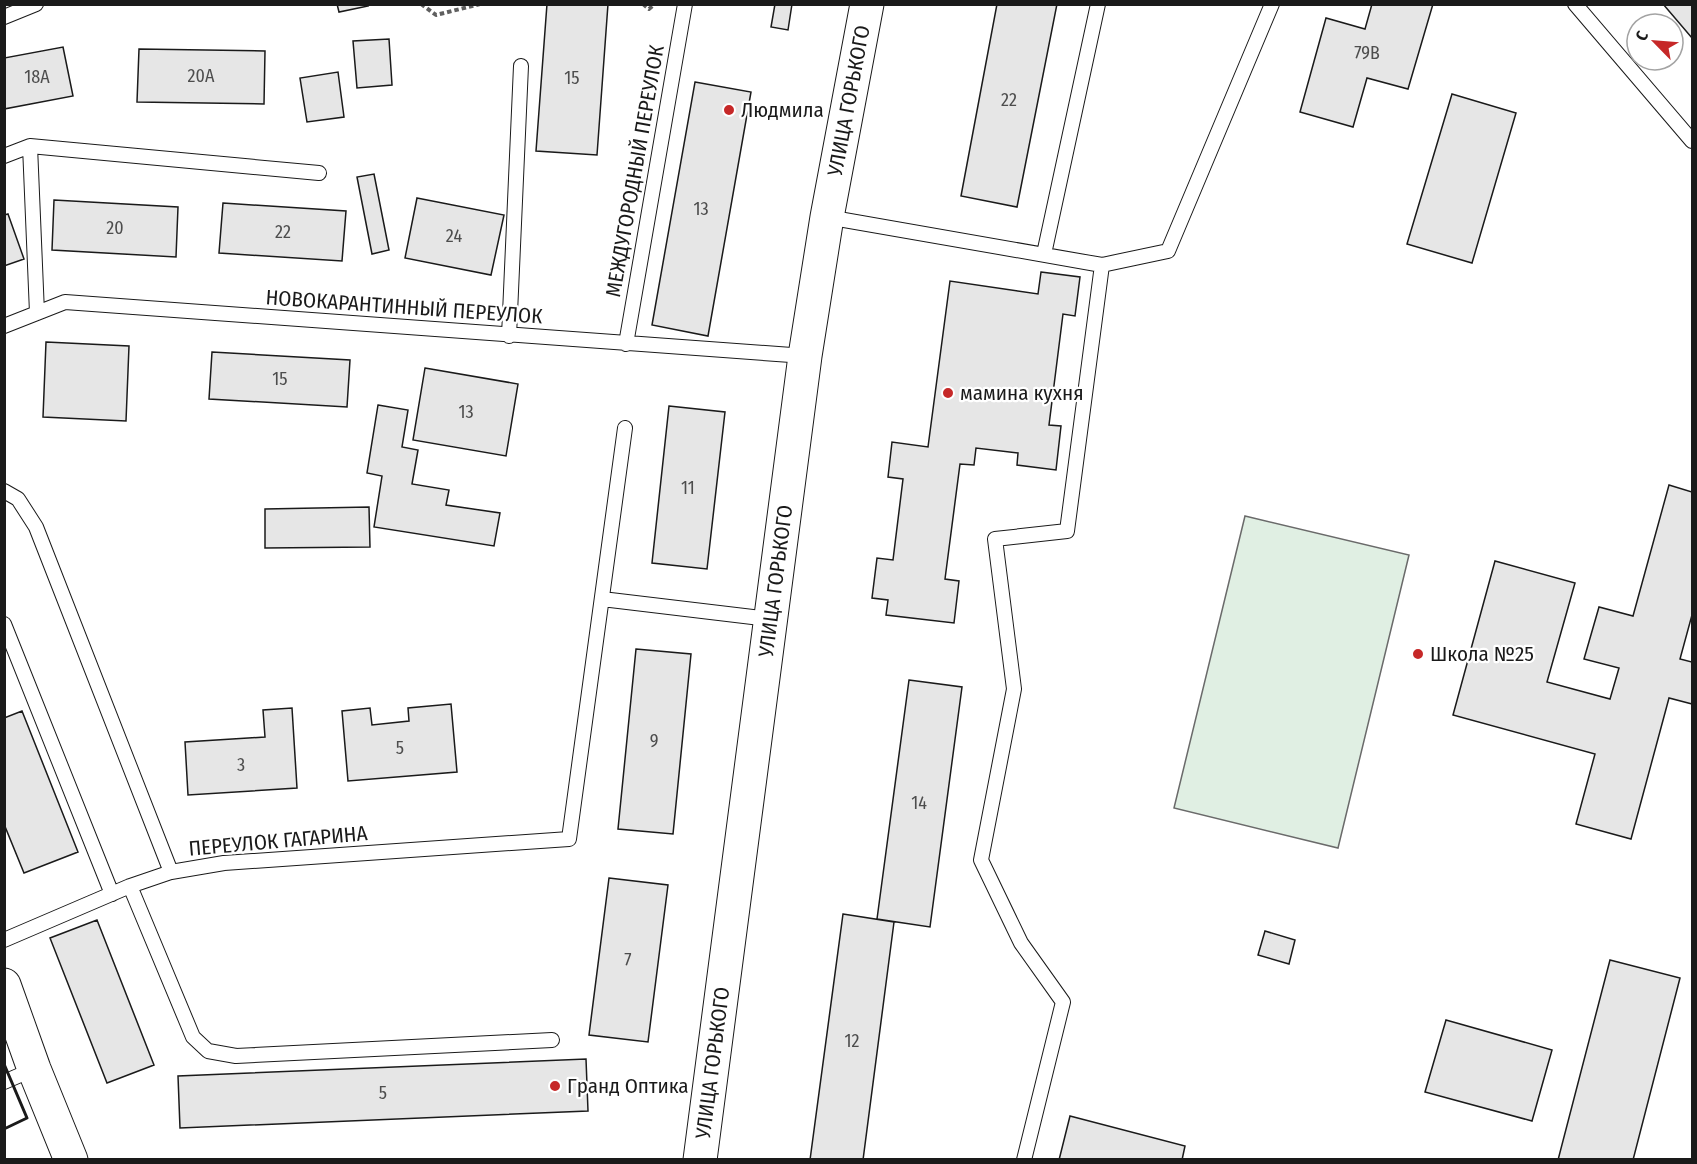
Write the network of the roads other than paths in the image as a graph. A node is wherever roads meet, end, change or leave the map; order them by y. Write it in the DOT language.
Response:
graph roads {
  1 [pos="36,4"];
  2 [pos="685,4"];
  3 [pos="867,4"];
  4 [pos="1098,4"];
  5 [pos="1272,4"];
  6 [pos="1575,4"];
  7 [pos="4,17"];
  8 [pos="521,66"];
  9 [pos="1692,141"];
  10 [pos="30,146"];
  11 [pos="4,156"];
  12 [pos="319,173"];
  13 [pos="827,217"];
  14 [pos="1044,254"];
  15 [pos="1102,265"];
  16 [pos="37,313"];
  17 [pos="4,326"];
  18 [pos="509,336"];
  19 [pos="626,344"];
  20 [pos="805,356"];
  21 [pos="625,428"];
  22 [pos="4,491"];
  23 [pos="602,599"];
  24 [pos="769,619"];
  25 [pos="4,624"];
  26 [pos="171,872"];
  27 [pos="130,886"];
  28 [pos="112,894"];
  29 [pos="4,940"];
  30 [pos="4,985"];
  31 [pos="552,1040"];
  32 [pos="34,1069"];
  33 [pos="4,1082"];
  34 [pos="71,1160"];
  35 [pos="700,1160"];
  36 [pos="1024,1160"];
  1 -- 7 [label="lane"];
  2 -- 19 [label="lane, МЕЖДУГОРОДНЫЙ ПЕРЕУЛОК"];
  3 -- 13 [label="main road, УЛИЦА ГОРЬКОГО"];
  4 -- 14 [label="lane"];
  5 -- 15 [label="lane"];
  6 -- 9 [label="lane"];
  8 -- 18 [label="lane"];
  10 -- 11 [label="lane"];
  10 -- 12 [label="lane"];
  10 -- 16 [label="lane"];
  13 -- 14 [label="lane"];
  13 -- 20 [label="main road, УЛИЦА ГОРЬКОГО"];
  14 -- 15 [label="lane"];
  15 -- 36 [label="lane"];
  16 -- 17 [label="lane, НОВОКАРАНТИННЫЙ ПЕРЕУЛОК"];
  16 -- 18 [label="lane, НОВОКАРАНТИННЫЙ ПЕРЕУЛОК"];
  18 -- 19 [label="lane, НОВОКАРАНТИННЫЙ ПЕРЕУЛОК"];
  19 -- 20 [label="lane, НОВОКАРАНТИННЫЙ ПЕРЕУЛОК"];
  20 -- 24 [label="main road, УЛИЦА ГОРЬКОГО"];
  21 -- 23 [label="lane"];
  22 -- 26 [label="lane"];
  23 -- 24 [label="lane"];
  23 -- 26 [label="lane, ПЕРЕУЛОК ГАГАРИНА"];
  24 -- 35 [label="main road, УЛИЦА ГОРЬКОГО"];
  25 -- 28 [label="lane"];
  26 -- 27 [label="lane, ПЕРЕУЛОК ГАГАРИНА"];
  27 -- 28 [label="lane, ПЕРЕУЛОК ГАГАРИНА"];
  27 -- 31 [label="lane"];
  28 -- 29 [label="lane, ПЕРЕУЛОК ГАГАРИНА"];
  30 -- 32 [label="main road"];
  32 -- 33 [label="lane"];
  32 -- 34 [label="main road"];
}
